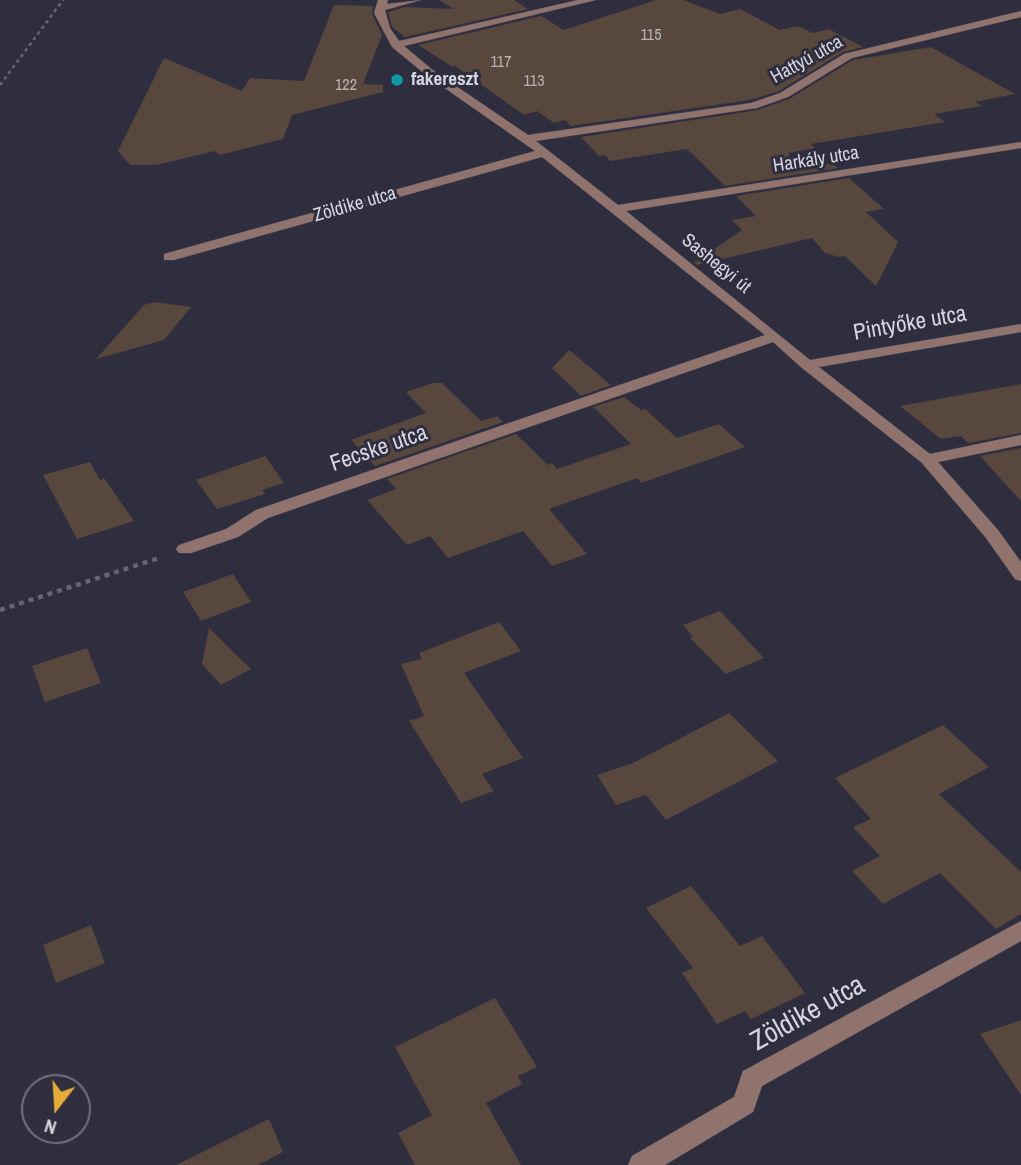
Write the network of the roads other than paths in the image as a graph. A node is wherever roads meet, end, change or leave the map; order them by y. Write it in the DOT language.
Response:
graph roads {
  1 [pos="416,0"];
  2 [pos="591,0"];
  3 [pos="382,4"];
  4 [pos="1021,15"];
  5 [pos="396,45"];
  6 [pos="526,139"];
  7 [pos="1021,145"];
  8 [pos="542,153"];
  9 [pos="616,209"];
  10 [pos="169,257"];
  11 [pos="1021,328"];
  12 [pos="775,336"];
  13 [pos="807,365"];
  14 [pos="1021,440"];
  15 [pos="927,459"];
  16 [pos="185,549"];
  17 [pos="1021,575"];
  18 [pos="1021,930"];
  19 [pos="641,1165"];
  1 -- 3 [label="street"];
  2 -- 5 [label="street"];
  3 -- 5 [label="street, Sashegyi út"];
  4 -- 6 [label="street, Hattyú utca"];
  5 -- 6 [label="street, Sashegyi út"];
  6 -- 8 [label="street, Sashegyi út"];
  7 -- 9 [label="street, Harkály utca"];
  8 -- 9 [label="street, Sashegyi út"];
  8 -- 10 [label="street, Zöldike utca"];
  9 -- 12 [label="street, Sashegyi út"];
  11 -- 13 [label="street, Pintyőke utca"];
  12 -- 13 [label="street, Sashegyi út"];
  12 -- 16 [label="street, Fecske utca"];
  13 -- 15 [label="street, Sashegyi út"];
  14 -- 15 [label="street"];
  15 -- 17 [label="street, Sashegyi út"];
  18 -- 19 [label="street, Zöldike utca"];
}
